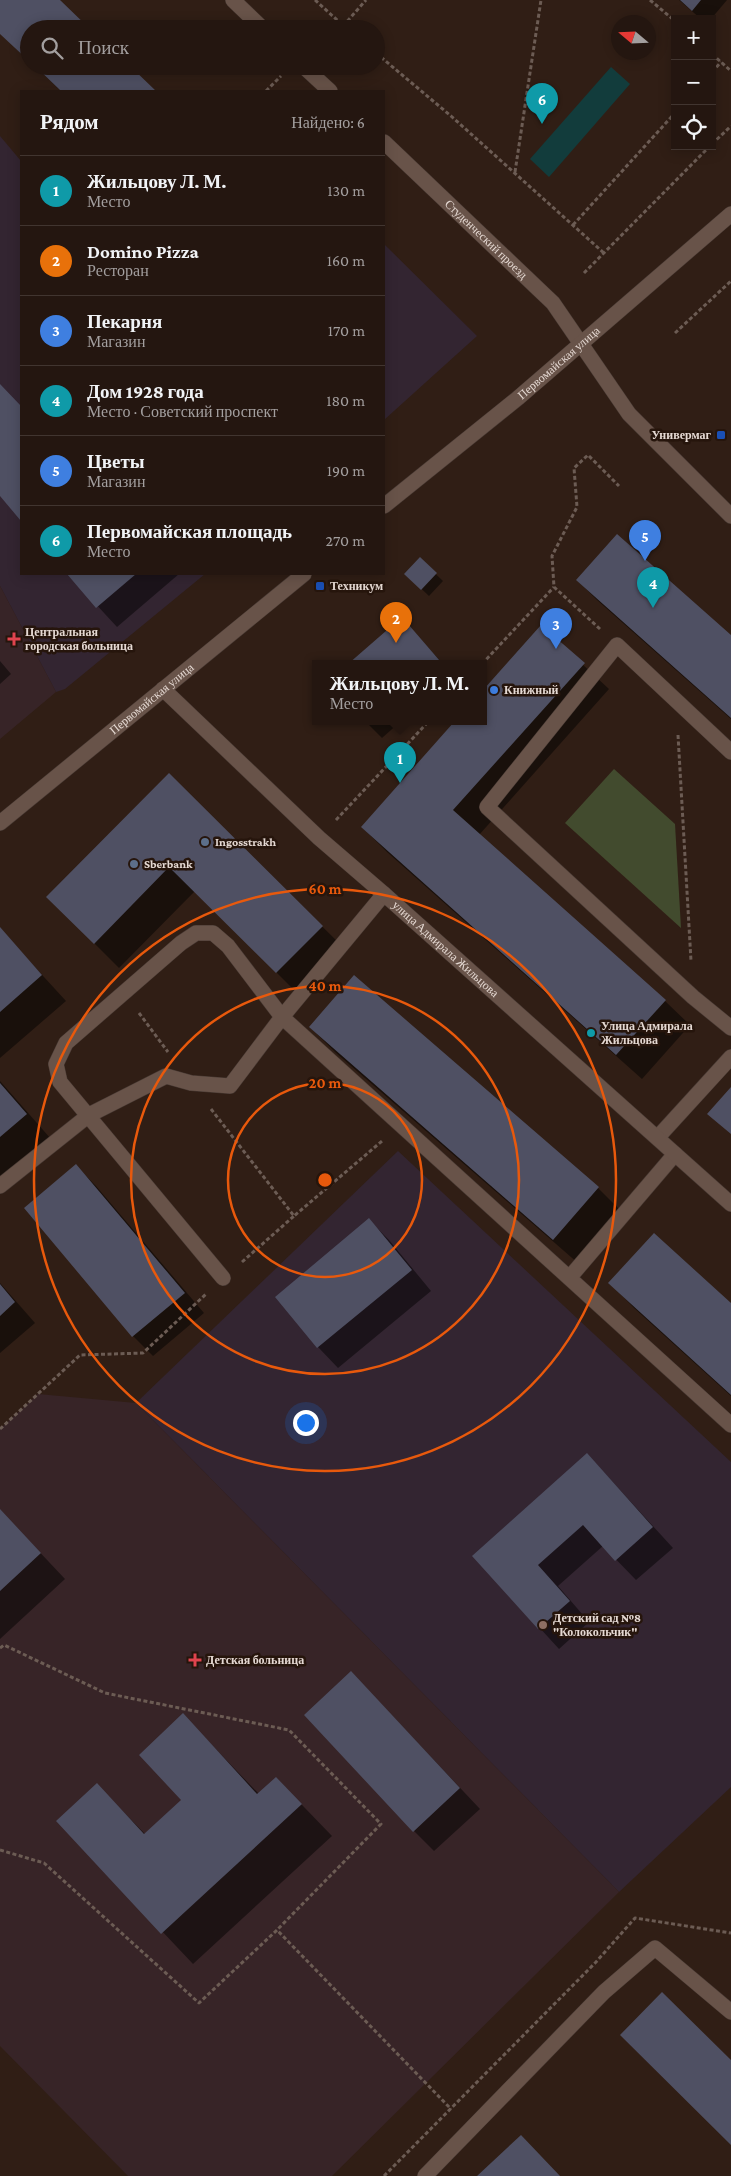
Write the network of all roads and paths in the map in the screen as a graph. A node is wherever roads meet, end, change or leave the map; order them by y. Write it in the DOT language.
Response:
graph roads {
  1 [pos="233,0"];
  2 [pos="315,0"];
  3 [pos="366,0"];
  4 [pos="541,0"];
  5 [pos="650,0"];
  6 [pos="671,18"];
  7 [pos="254,20"];
  8 [pos="336,20"];
  9 [pos="350,20"];
  10 [pos="716,58"];
  11 [pos="385,61"];
  12 [pos="721,62"];
  13 [pos="716,68"];
  14 [pos="731,71"];
  15 [pos="281,75"];
  16 [pos="313,75"];
  17 [pos="267,90"];
  18 [pos="329,90"];
  19 [pos="671,117"];
  20 [pos="731,126"];
  21 [pos="716,140"];
  22 [pos="385,143"];
  23 [pos="706,150"];
  24 [pos="515,173"];
  25 [pos="731,214"];
  26 [pos="573,225"];
  27 [pos="605,254"];
  28 [pos="584,273"];
  29 [pos="731,281"];
  30 [pos="675,333"];
  31 [pos="581,344"];
  32 [pos="619,486"];
  33 [pos="385,505"];
  34 [pos="731,516"];
  35 [pos="303,575"];
  36 [pos="554,587"];
  37 [pos="617,645"];
  38 [pos="486,660"];
  39 [pos="163,689"];
  40 [pos="676,702"];
  41 [pos="425,725"];
  42 [pos="731,752"];
  43 [pos="0,823"];
  44 [pos="319,838"];
  45 [pos="384,894"];
  46 [pos="124,992"];
  47 [pos="694,997"];
  48 [pos="282,1017"];
  49 [pos="731,1028"];
  50 [pos="731,1057"];
  51 [pos="191,1083"];
  52 [pos="89,1115"];
  53 [pos="658,1137"];
  54 [pos="383,1140"];
  55 [pos="675,1154"];
  56 [pos="0,1186"];
  57 [pos="731,1204"];
  58 [pos="294,1216"];
  59 [pos="570,1277"];
  60 [pos="223,1278"];
  61 [pos="731,1425"];
  62 [pos="0,1429"];
  63 [pos="0,1648"];
  64 [pos="0,1850"];
  65 [pos="277,1930"];
  66 [pos="731,2012"];
  67 [pos="451,2109"];
  68 [pos="424,2176"];
  1 -- 7 [label="street"];
  2 -- 8 [label="path"];
  3 -- 9 [label="path"];
  4 -- 24 [label="path"];
  5 -- 6 [label="path"];
  10 -- 12 [label="path"];
  11 -- 24 [label="path"];
  12 -- 13 [label="path"];
  12 -- 14 [label="path"];
  15 -- 17 [label="path"];
  16 -- 18 [label="street"];
  19 -- 26 [label="path"];
  20 -- 21 [label="path"];
  22 -- 31 [label="street, Студенческий проезд"];
  23 -- 27 [label="path"];
  24 -- 26 [label="path"];
  25 -- 31 [label="street, Первомайская улица"];
  26 -- 27 [label="path"];
  27 -- 28 [label="path"];
  29 -- 30 [label="path"];
  31 -- 33 [label="street, Первомайская улица"];
  31 -- 34 [label="street, Студенческий проезд"];
  32 -- 36 [label="path"];
  35 -- 39 [label="street, Первомайская улица"];
  36 -- 37 [label="path"];
  36 -- 38 [label="path"];
  37 -- 40 [label="street"];
  37 -- 47 [label="street"];
  39 -- 43 [label="street, Первомайская улица"];
  39 -- 44 [label="street, улица Адмирала Жильцова"];
  40 -- 42 [label="street"];
  40 -- 47 [label="path"];
  41 -- 44 [label="path"];
  44 -- 45 [label="street, улица Адмирала Жильцова"];
  45 -- 48 [label="street"];
  45 -- 53 [label="street, улица Адмирала Жильцова"];
  46 -- 48 [label="street"];
  46 -- 51 [label="path"];
  46 -- 52 [label="street"];
  47 -- 49 [label="street"];
  48 -- 51 [label="street"];
  48 -- 59 [label="street"];
  50 -- 53 [label="street"];
  51 -- 52 [label="street"];
  51 -- 58 [label="path"];
  52 -- 56 [label="street"];
  52 -- 60 [label="street"];
  53 -- 55 [label="street, улица Адмирала Жильцова"];
  54 -- 58 [label="path"];
  55 -- 57 [label="street, улица Адмирала Жильцова"];
  55 -- 59 [label="street"];
  58 -- 60 [label="path"];
  59 -- 61 [label="street"];
  60 -- 62 [label="path"];
  63 -- 65 [label="path"];
  64 -- 65 [label="path"];
  65 -- 67 [label="path"];
  66 -- 68 [label="street"];
}
